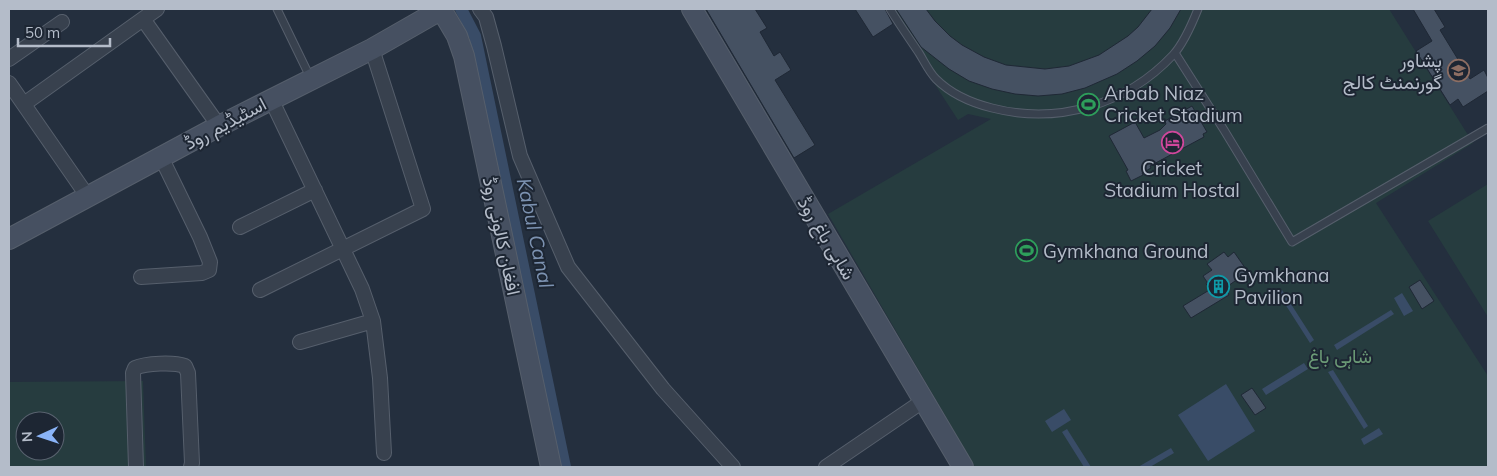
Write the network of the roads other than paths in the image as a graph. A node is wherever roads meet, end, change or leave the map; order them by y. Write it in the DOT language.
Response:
graph roads {
  1 [pos="157,9"];
  2 [pos="277,9"];
  3 [pos="442,9"];
  4 [pos="480,9"];
  5 [pos="692,9"];
  6 [pos="890,9"];
  7 [pos="1198,9"];
  8 [pos="143,19"];
  9 [pos="62,22"];
  10 [pos="372,49"];
  11 [pos="1174,53"];
  12 [pos="9,59"];
  13 [pos="311,79"];
  14 [pos="9,82"];
  15 [pos="271,99"];
  16 [pos="24,104"];
  17 [pos="219,126"];
  18 [pos="1488,128"];
  19 [pos="161,157"];
  20 [pos="315,190"];
  21 [pos="88,197"];
  22 [pos="240,226"];
  23 [pos="9,239"];
  24 [pos="343,248"];
  25 [pos="141,277"];
  26 [pos="260,290"];
  27 [pos="373,321"];
  28 [pos="300,342"];
  29 [pos="923,400"];
  30 [pos="384,453"];
  31 [pos="136,467"];
  32 [pos="191,467"];
  33 [pos="551,467"];
  34 [pos="733,467"];
  35 [pos="826,467"];
  36 [pos="963,467"];
  1 -- 8 [label="street"];
  2 -- 13 [label="lane"];
  3 -- 10 [label="main road, اسٹیڈیم روڈ"];
  3 -- 33 [label="main road, افغان کالونی روڈ"];
  4 -- 34 [label="street"];
  5 -- 29 [label="main road, شاہی باغ روڈ"];
  6 -- 11 [label="lane"];
  7 -- 11 [label="lane"];
  8 -- 16 [label="street"];
  8 -- 17 [label="street"];
  9 -- 12 [label="street"];
  10 -- 13 [label="main road, اسٹیڈیم روڈ"];
  10 -- 24 [label="street"];
  11 -- 18 [label="lane"];
  13 -- 15 [label="main road, اسٹیڈیم روڈ"];
  14 -- 16 [label="street"];
  15 -- 17 [label="main road, اسٹیڈیم روڈ"];
  15 -- 20 [label="street"];
  16 -- 21 [label="street"];
  17 -- 19 [label="main road, اسٹیڈیم روڈ"];
  19 -- 21 [label="main road, اسٹیڈیم روڈ"];
  19 -- 25 [label="street"];
  20 -- 22 [label="street"];
  20 -- 24 [label="street"];
  21 -- 23 [label="main road, اسٹیڈیم روڈ"];
  24 -- 26 [label="street"];
  24 -- 27 [label="street"];
  27 -- 28 [label="street"];
  27 -- 30 [label="street"];
  29 -- 35 [label="street"];
  29 -- 36 [label="main road, شاہی باغ روڈ"];
  31 -- 32 [label="street"];
}
